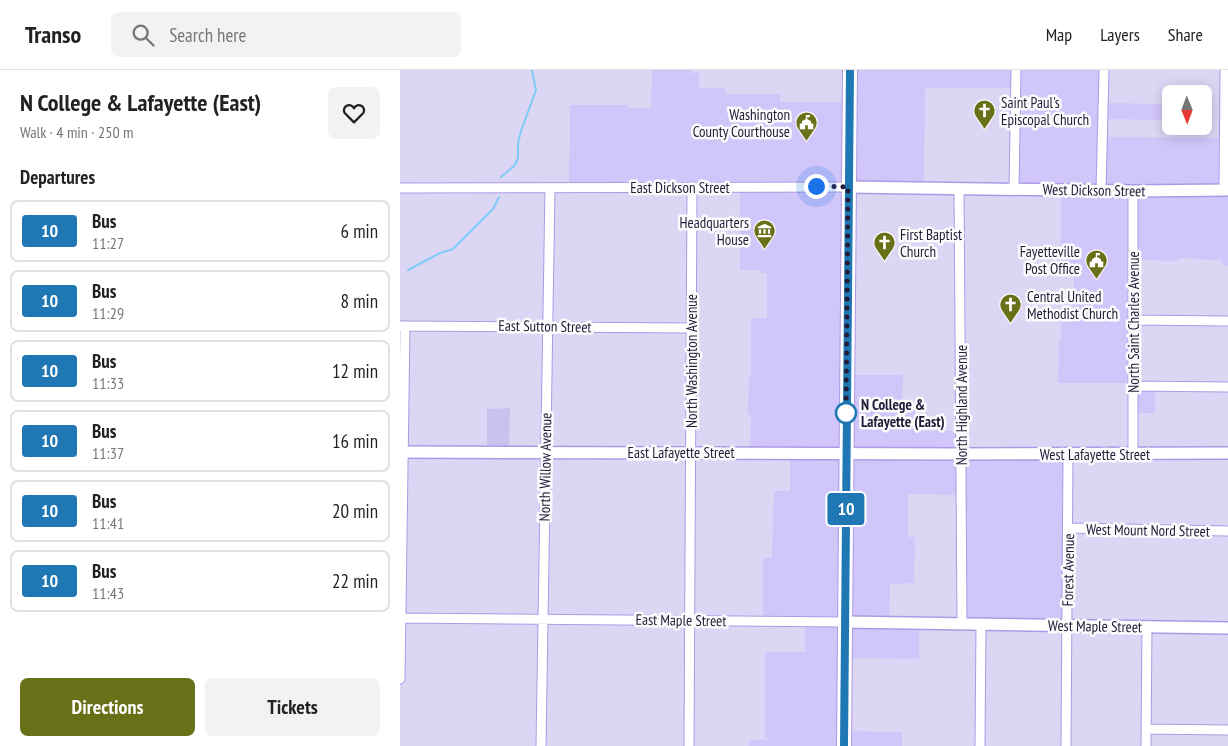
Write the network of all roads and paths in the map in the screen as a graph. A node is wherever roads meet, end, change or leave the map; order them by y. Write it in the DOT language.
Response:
graph roads {
  1 [pos="850,70"];
  2 [pos="1016,70"];
  3 [pos="1104,70"];
  4 [pos="1225,70"];
  5 [pos="692,187"];
  6 [pos="848,187"];
  7 [pos="400,188"];
  8 [pos="550,188"];
  9 [pos="960,188"];
  10 [pos="1014,188"];
  11 [pos="1101,190"];
  12 [pos="1226,190"];
  13 [pos="1133,191"];
  14 [pos="1133,320"];
  15 [pos="1228,321"];
  16 [pos="402,326"];
  17 [pos="548,326"];
  18 [pos="691,328"];
  19 [pos="1133,386"];
  20 [pos="1228,387"];
  21 [pos="402,452"];
  22 [pos="544,452"];
  23 [pos="690,452"];
  24 [pos="1228,453"];
  25 [pos="846,454"];
  26 [pos="962,454"];
  27 [pos="1068,454"];
  28 [pos="1133,454"];
  29 [pos="1068,528"];
  30 [pos="1228,531"];
  31 [pos="400,618"];
  32 [pos="543,619"];
  33 [pos="690,620"];
  34 [pos="846,622"];
  35 [pos="962,623"];
  36 [pos="980,624"];
  37 [pos="1067,625"];
  38 [pos="1147,626"];
  39 [pos="1228,628"];
  40 [pos="400,679"];
  41 [pos="1146,729"];
  42 [pos="1228,730"];
  43 [pos="541,746"];
  44 [pos="689,746"];
  45 [pos="844,746"];
  46 [pos="980,746"];
  47 [pos="1066,746"];
  48 [pos="1146,746"];
  1 -- 6 [label="main road"];
  2 -- 10 [label="street"];
  3 -- 11 [label="street"];
  4 -- 12 [label="street"];
  5 -- 6 [label="street, East Dickson Street"];
  5 -- 8 [label="street, East Dickson Street"];
  5 -- 18 [label="street, North Washington Avenue"];
  6 -- 9 [label="street, East Dickson Street"];
  6 -- 25 [label="main road"];
  7 -- 8 [label="street, East Dickson Street"];
  8 -- 17 [label="street, North Willow Avenue"];
  9 -- 10 [label="street, West Dickson Street"];
  9 -- 26 [label="street, North Highland Avenue"];
  10 -- 11 [label="street, West Dickson Street"];
  11 -- 13 [label="street, West Dickson Street"];
  12 -- 13 [label="street, West Dickson Street"];
  13 -- 14 [label="street, North Saint Charles Avenue"];
  14 -- 15 [label="street"];
  14 -- 19 [label="street, North Saint Charles Avenue"];
  16 -- 17 [label="street, East Sutton Street"];
  16 -- 21 [label="street"];
  17 -- 18 [label="street, East Sutton Street"];
  17 -- 22 [label="street, North Willow Avenue"];
  18 -- 23 [label="street, North Washington Avenue"];
  19 -- 20 [label="street"];
  19 -- 28 [label="street, North Saint Charles Avenue"];
  21 -- 22 [label="street, East Lafayette Street"];
  21 -- 31 [label="street"];
  22 -- 23 [label="street, East Lafayette Street"];
  22 -- 32 [label="street, North Willow Avenue"];
  23 -- 25 [label="street, East Lafayette Street"];
  23 -- 33 [label="street, North Washington Avenue"];
  24 -- 28 [label="street, West Lafayette Street"];
  25 -- 26 [label="street, East Lafayette Street"];
  25 -- 34 [label="main road"];
  26 -- 27 [label="street, West Lafayette Street"];
  26 -- 35 [label="street, North Highland Avenue"];
  27 -- 28 [label="street, West Lafayette Street"];
  27 -- 29 [label="street, Forest Avenue"];
  29 -- 30 [label="street, West Mount Nord Street"];
  29 -- 37 [label="street, Forest Avenue"];
  31 -- 32 [label="street, East Maple Street"];
  31 -- 40 [label="street"];
  32 -- 33 [label="street, East Maple Street"];
  32 -- 43 [label="street, North Willow Avenue"];
  33 -- 34 [label="street, East Maple Street"];
  33 -- 44 [label="street, North Washington Avenue"];
  34 -- 35 [label="street, East Maple Street"];
  34 -- 45 [label="main road"];
  35 -- 36 [label="street, West Maple Street"];
  36 -- 37 [label="street, West Maple Street"];
  36 -- 46 [label="street"];
  37 -- 38 [label="street, West Maple Street"];
  37 -- 47 [label="street, Forest Avenue"];
  38 -- 39 [label="street, West Maple Street"];
  38 -- 41 [label="street"];
  41 -- 42 [label="street"];
  41 -- 48 [label="street"];
}
